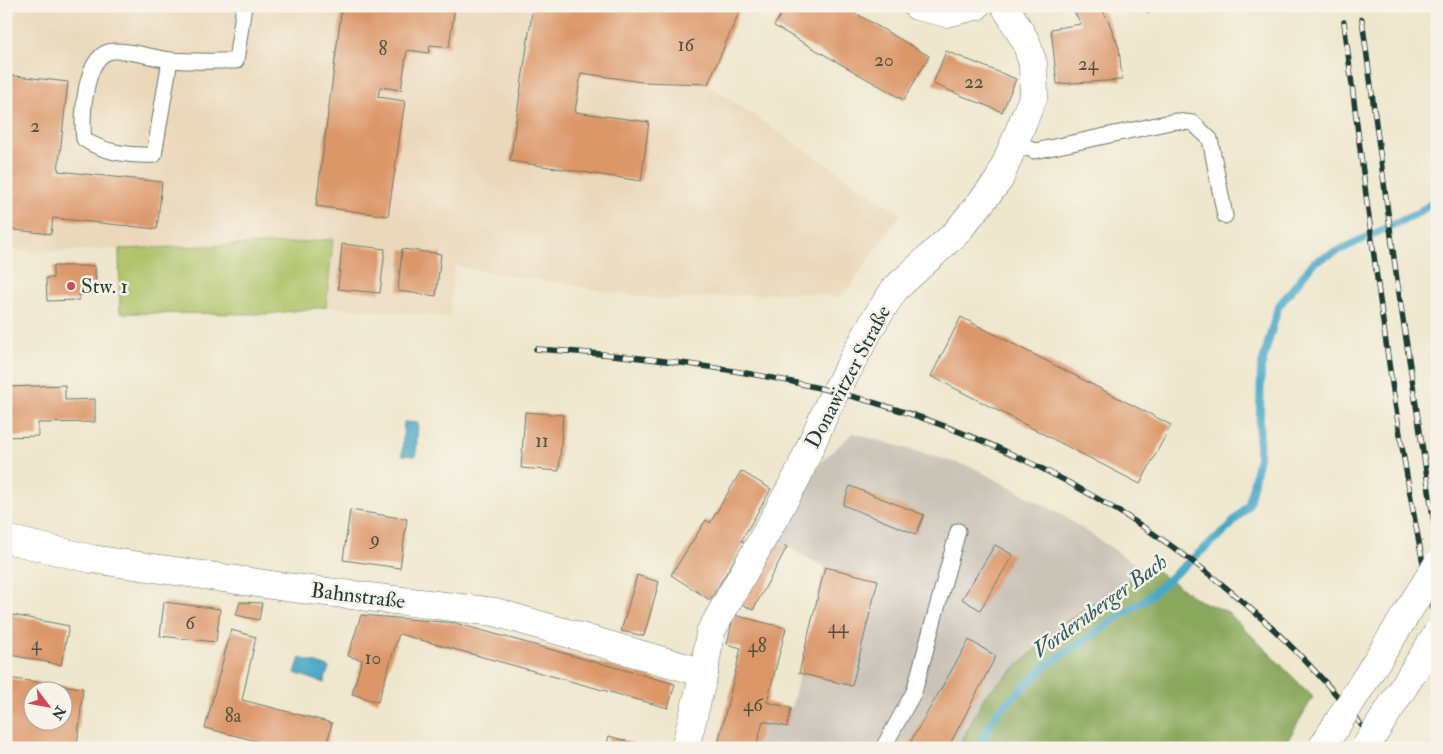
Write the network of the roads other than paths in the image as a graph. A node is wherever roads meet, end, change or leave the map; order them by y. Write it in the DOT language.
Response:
graph roads {
  1 [pos="244,6"];
  2 [pos="918,6"];
  3 [pos="976,6"];
  4 [pos="1005,6"];
  5 [pos="170,60"];
  6 [pos="1014,143"];
  7 [pos="1225,216"];
  8 [pos="958,531"];
  9 [pos="6,539"];
  10 [pos="1437,565"];
  11 [pos="1437,634"];
  12 [pos="704,673"];
  13 [pos="685,748"];
  14 [pos="883,748"];
  15 [pos="1322,748"];
  16 [pos="1364,748"];
  1 -- 5 [label="lane"];
  2 -- 3 [label="street"];
  4 -- 6 [label="street, Donawitzer Straße"];
  5 -- 5 [label="lane"];
  6 -- 7 [label="lane"];
  6 -- 12 [label="street, Donawitzer Straße"];
  8 -- 14 [label="lane"];
  9 -- 12 [label="street, Bahnstraße"];
  10 -- 15 [label="street, bridge"];
  11 -- 16 [label="street, bridge"];
  12 -- 13 [label="street, Donawitzer Straße"];
}
